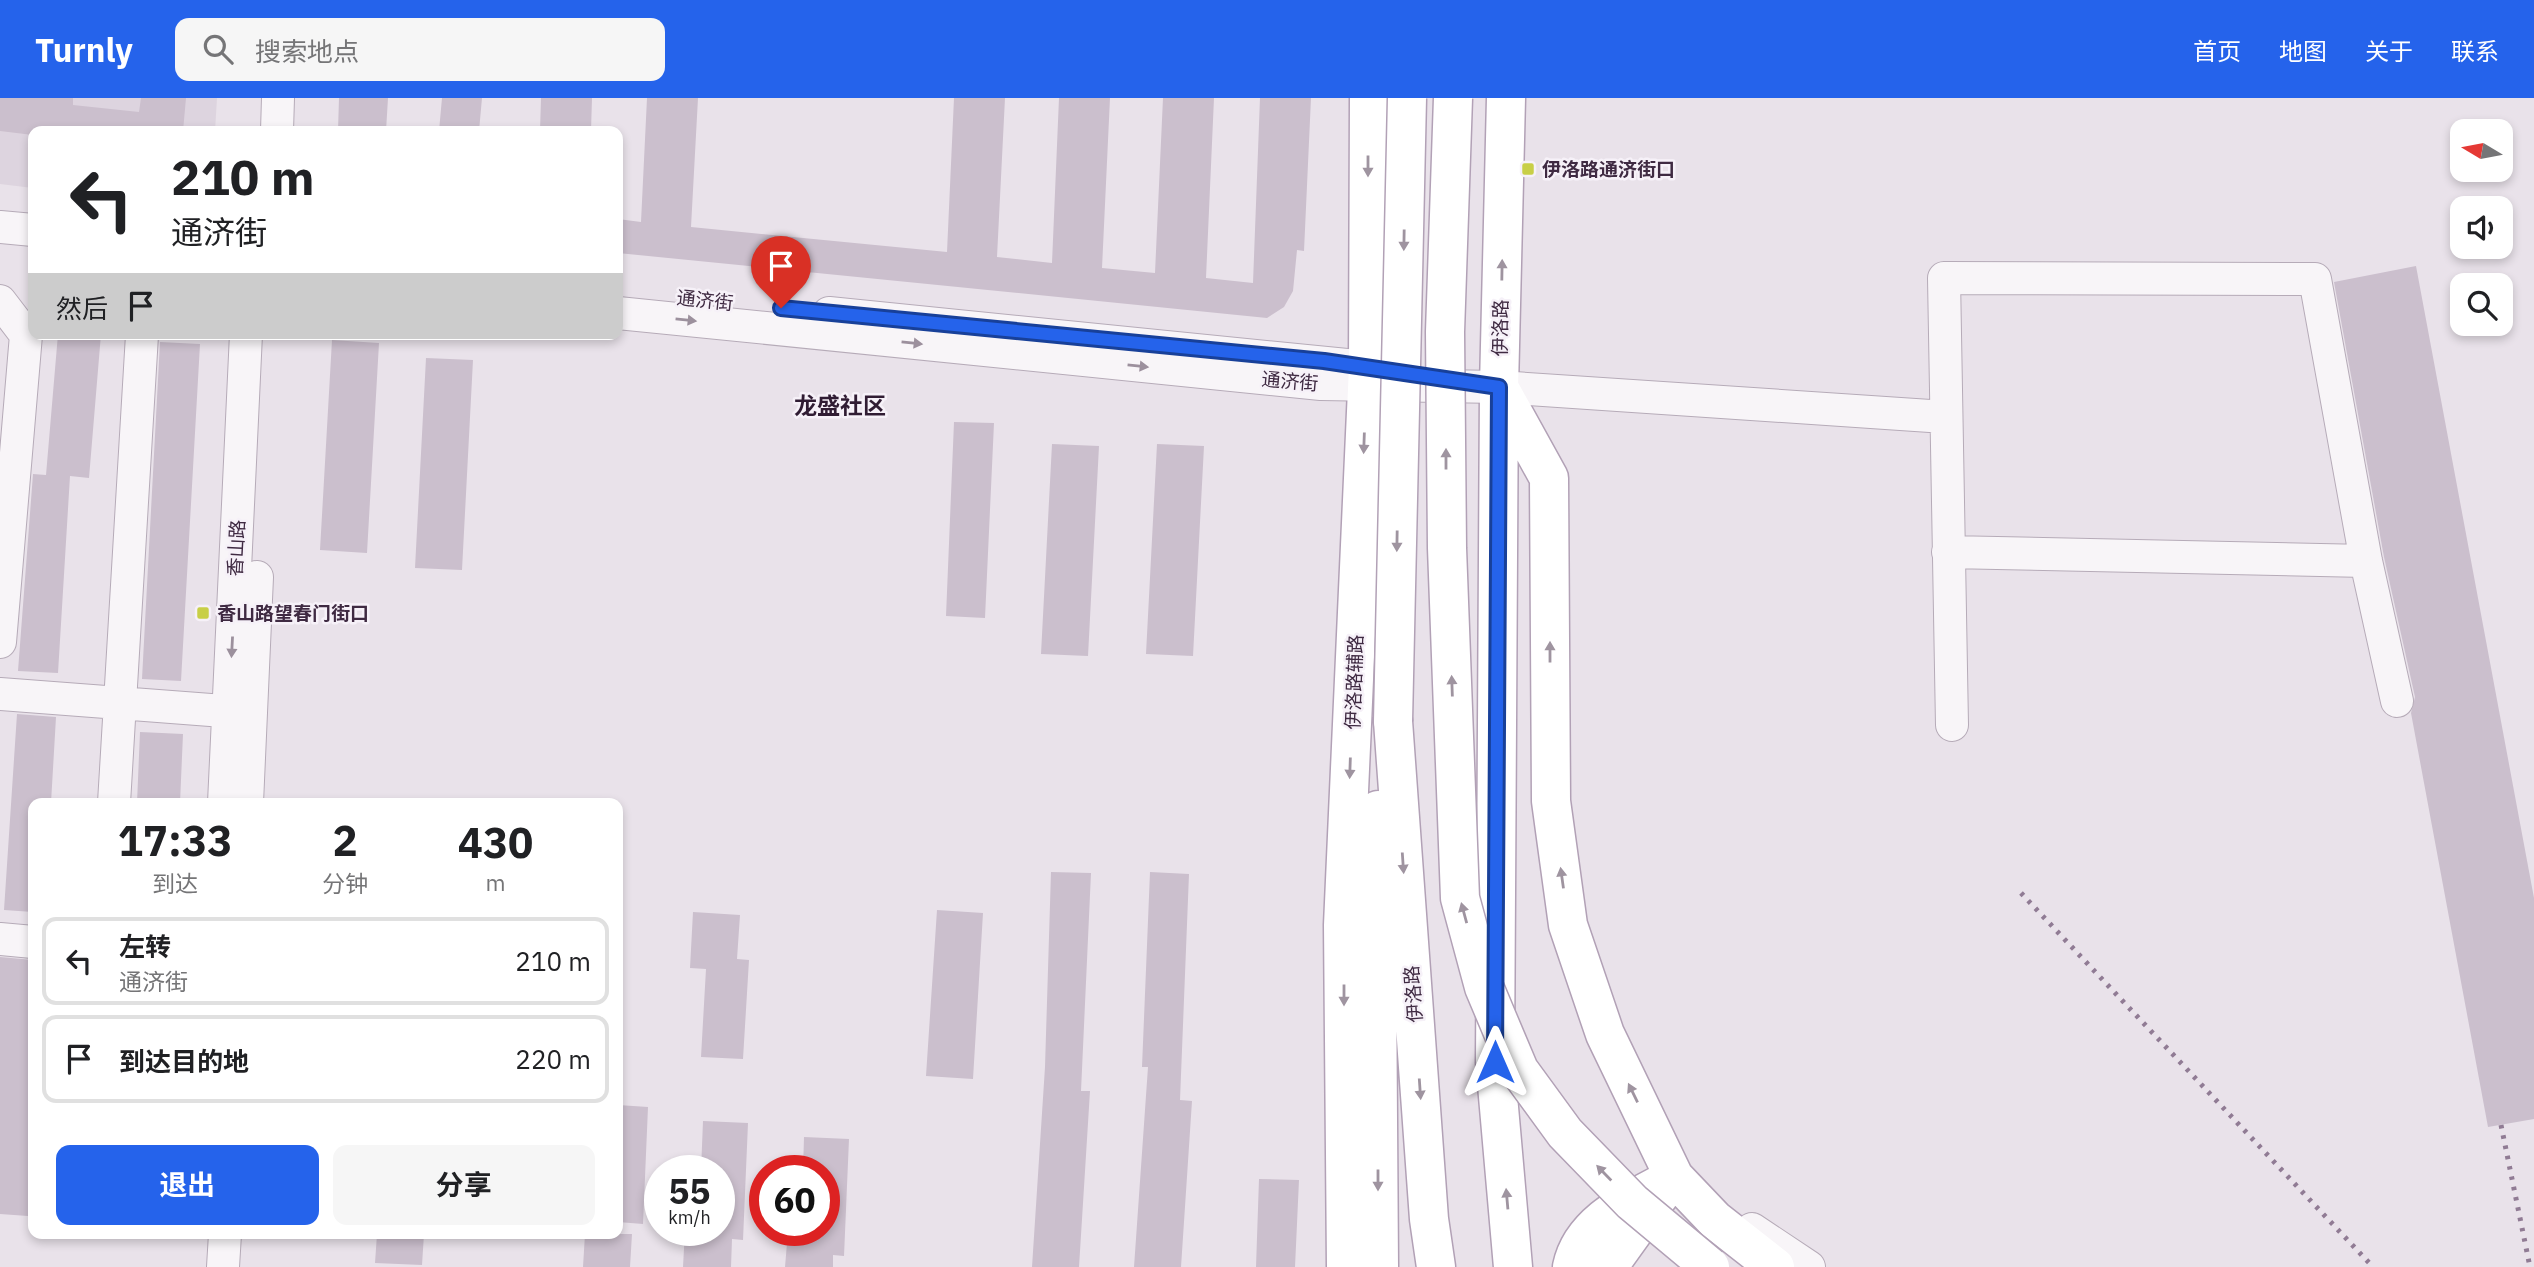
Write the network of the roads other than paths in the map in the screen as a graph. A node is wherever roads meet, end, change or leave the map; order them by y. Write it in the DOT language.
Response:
graph roads {
  1 [pos="259,98"];
  2 [pos="278,98"];
  3 [pos="1369,98"];
  4 [pos="1407,98"];
  5 [pos="1453,98"];
  6 [pos="1506,98"];
  7 [pos="257,126"];
  8 [pos="277,126"];
  9 [pos="0,227"];
  10 [pos="28,230"];
  11 [pos="0,248"];
  12 [pos="28,251"];
  13 [pos="623,293"];
  14 [pos="0,300"];
  15 [pos="623,314"];
  16 [pos="142,340"];
  17 [pos="246,340"];
  18 [pos="266,340"];
  19 [pos="1367,376"];
  20 [pos="1499,387"];
  21 [pos="1945,417"];
  22 [pos="1948,552"];
  23 [pos="2366,561"];
  24 [pos="0,642"];
  25 [pos="0,694"];
  26 [pos="2398,701"];
  27 [pos="120,703"];
  28 [pos="240,712"];
  29 [pos="1393,721"];
  30 [pos="1952,724"];
  31 [pos="114,798"];
  32 [pos="225,798"];
  33 [pos="247,798"];
  34 [pos="0,939"];
  35 [pos="28,942"];
  36 [pos="1674,1177"];
  37 [pos="205,1239"];
  38 [pos="225,1239"];
  39 [pos="1709,1264"];
  40 [pos="1773,1266"];
  41 [pos="203,1267"];
  42 [pos="223,1267"];
  43 [pos="1346,1267"];
  44 [pos="1379,1267"];
  45 [pos="1436,1267"];
  46 [pos="1513,1267"];
  47 [pos="1572,1267"];
  48 [pos="1608,1267"];
  49 [pos="1809,1267"];
  1 -- 7 [label="street"];
  2 -- 8 [label="street"];
  3 -- 19 [label="main road, 伊洛路辅路, one-way"];
  4 -- 29 [label="main road, one-way, bridge"];
  39 -- 5 [label="main road, one-way, bridge"];
  20 -- 6 [label="main road, 伊洛路, one-way"];
  9 -- 10 [label="street"];
  11 -- 12 [label="street"];
  13 -- 19 [label="street, 通济街"];
  14 -- 24 [label="street"];
  15 -- 19 [label="street, 通济街, one-way"];
  16 -- 27 [label="street"];
  17 -- 28 [label="street, 香山路, one-way"];
  18 -- 28 [label="street, 香山路"];
  19 -- 20 [label="street, 通济街"];
  19 -- 43 [label="main road, 伊洛路辅路, one-way"];
  20 -- 21 [label="street, 通济街"];
  36 -- 20 [label="main road, one-way"];
  46 -- 20 [label="main road, 伊洛路, one-way"];
  21 -- 22 [label="street"];
  21 -- 23 [label="street"];
  22 -- 23 [label="street"];
  22 -- 30 [label="street"];
  23 -- 26 [label="street"];
  25 -- 27 [label="street"];
  27 -- 28 [label="street"];
  27 -- 31 [label="street"];
  28 -- 32 [label="street, 香山路"];
  28 -- 33 [label="street, 香山路"];
  29 -- 44 [label="main road, one-way"];
  29 -- 45 [label="main road, 伊洛路, one-way"];
  34 -- 35 [label="street"];
  36 -- 40 [label="main road"];
  36 -- 47 [label="main road"];
  36 -- 48 [label="main road"];
  36 -- 49 [label="street"];
  37 -- 41 [label="street"];
  38 -- 42 [label="street"];
}
